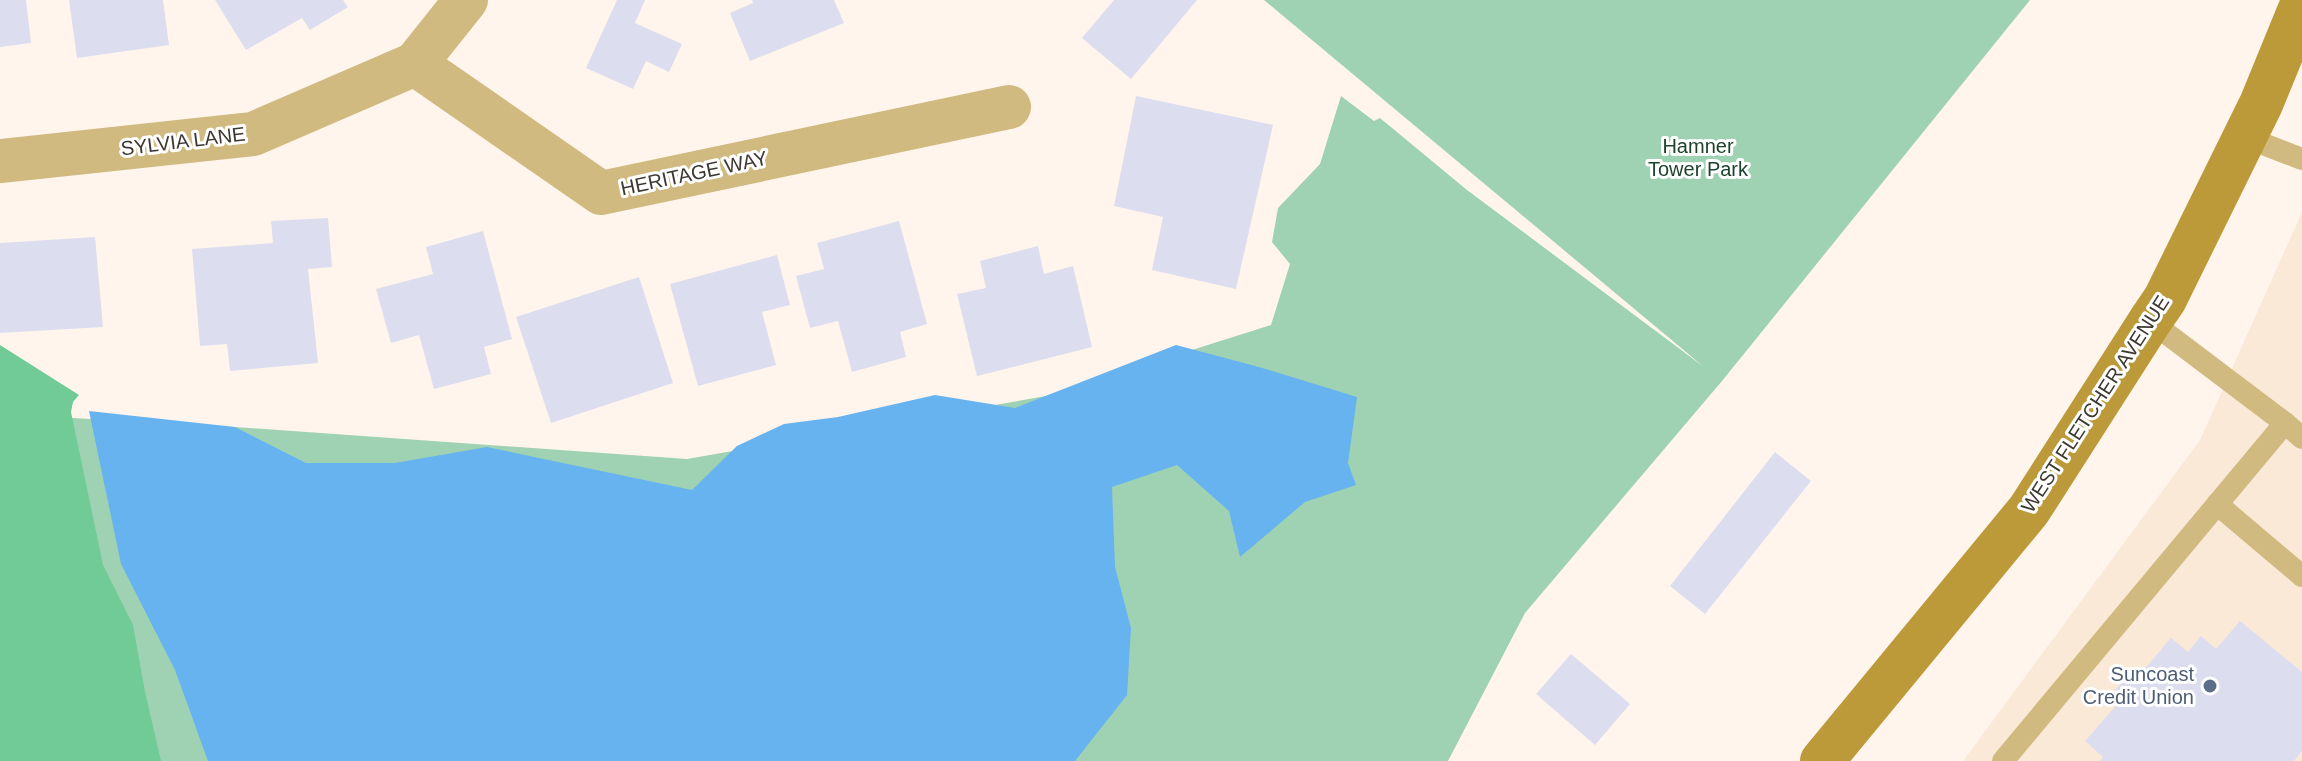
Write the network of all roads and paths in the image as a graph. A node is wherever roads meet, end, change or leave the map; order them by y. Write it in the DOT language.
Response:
graph roads {
  1 [pos="466,0"];
  2 [pos="2302,4"];
  3 [pos="415,64"];
  4 [pos="1009,107"];
  5 [pos="2245,137"];
  6 [pos="2302,159"];
  7 [pos="0,161"];
  8 [pos="2150,321"];
  9 [pos="2285,423"];
  10 [pos="2302,438"];
  11 [pos="2217,504"];
  12 [pos="2302,576"];
  13 [pos="1822,761"];
  14 [pos="2003,761"];
  1 -- 3 [label="street, SYLVIA LANE"];
  2 -- 5 [label="main road, WEST FLETCHER AVENUE"];
  3 -- 4 [label="street, HERITAGE WAY"];
  3 -- 7 [label="street, SYLVIA LANE"];
  5 -- 6 [label="lane"];
  5 -- 8 [label="main road, WEST FLETCHER AVENUE"];
  8 -- 9 [label="lane"];
  8 -- 13 [label="main road, WEST FLETCHER AVENUE"];
  9 -- 10 [label="lane"];
  9 -- 11 [label="lane"];
  11 -- 12 [label="lane"];
  11 -- 14 [label="lane"];
}
